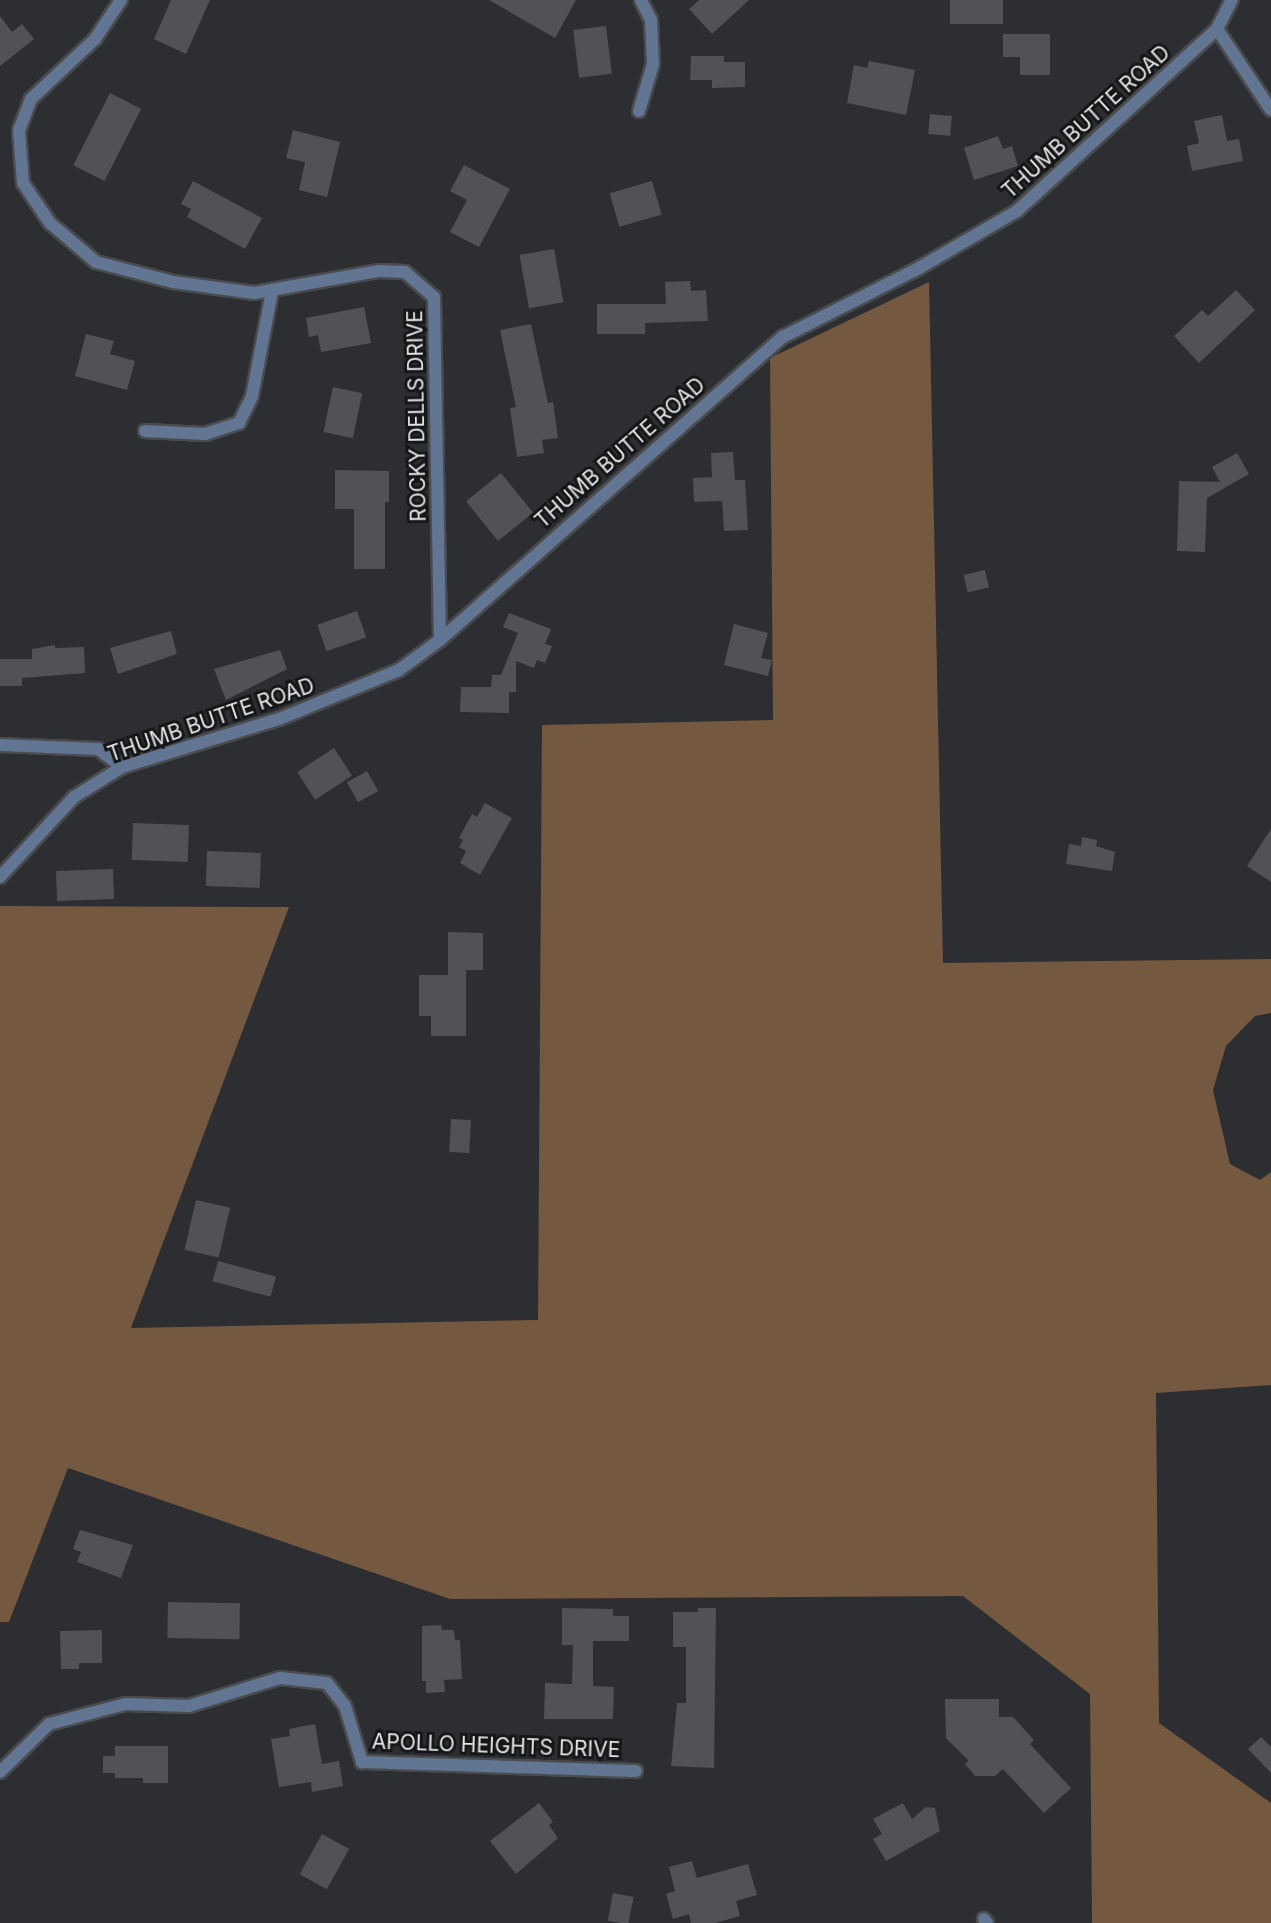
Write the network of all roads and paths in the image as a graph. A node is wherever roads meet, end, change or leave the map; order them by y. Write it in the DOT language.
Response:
graph roads {
  1 [pos="121,0"];
  2 [pos="641,0"];
  3 [pos="1232,0"];
  4 [pos="1217,29"];
  5 [pos="1271,110"];
  6 [pos="639,111"];
  7 [pos="272,291"];
  8 [pos="145,431"];
  9 [pos="440,640"];
  10 [pos="0,746"];
  11 [pos="122,767"];
  12 [pos="0,877"];
  13 [pos="636,1771"];
  14 [pos="0,1772"];
  1 -- 7 [label="street, ROCKY DELLS DRIVE"];
  2 -- 6 [label="street"];
  3 -- 4 [label="street, THUMB BUTTE ROAD"];
  4 -- 5 [label="street"];
  4 -- 9 [label="street, THUMB BUTTE ROAD"];
  7 -- 8 [label="street"];
  7 -- 9 [label="street, ROCKY DELLS DRIVE"];
  9 -- 11 [label="street, THUMB BUTTE ROAD"];
  10 -- 11 [label="street"];
  11 -- 12 [label="street, THUMB BUTTE ROAD"];
  13 -- 14 [label="street, APOLLO HEIGHTS DRIVE"];
}
